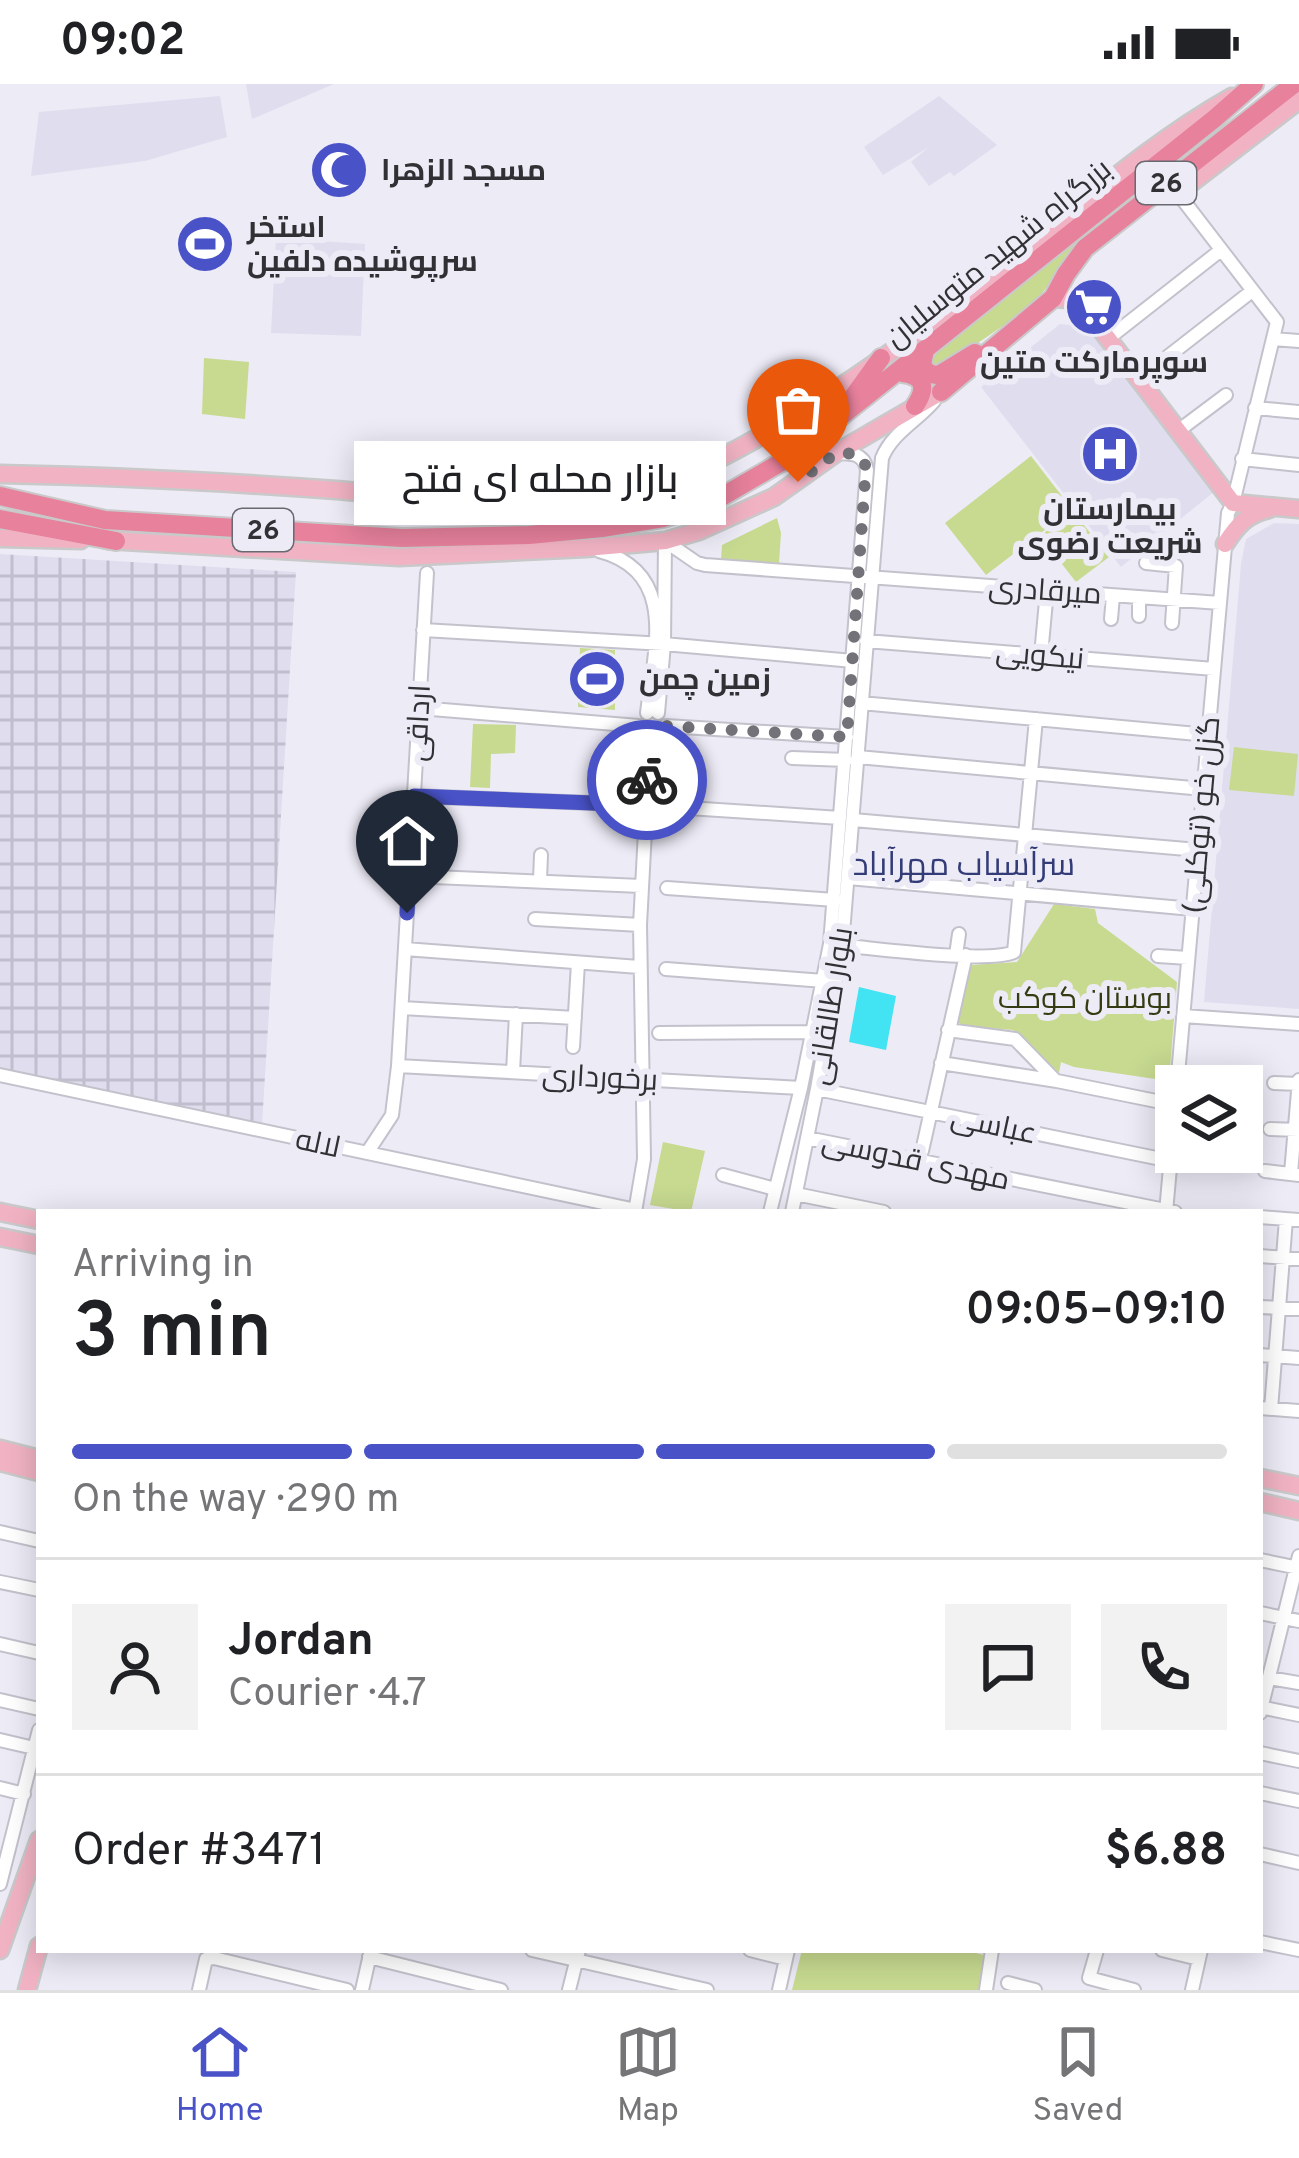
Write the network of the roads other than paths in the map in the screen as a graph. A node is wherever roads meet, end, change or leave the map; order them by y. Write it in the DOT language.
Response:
graph roads {
  1 [pos="1294,84"];
  2 [pos="1251,86"];
  3 [pos="1299,100"];
  4 [pos="1173,187"];
  5 [pos="1221,250"];
  6 [pos="1252,291"];
  7 [pos="1053,298"];
  8 [pos="1108,338"];
  9 [pos="1273,339"];
  10 [pos="1299,341"];
  11 [pos="998,343"];
  12 [pos="925,350"];
  13 [pos="881,358"];
  14 [pos="890,378"];
  15 [pos="1138,379"];
  16 [pos="941,392"];
  17 [pos="1226,395"];
  18 [pos="915,406"];
  19 [pos="1255,408"];
  20 [pos="1299,412"];
  21 [pos="830,425"];
  22 [pos="1178,431"];
  23 [pos="836,453"];
  24 [pos="1242,459"];
  25 [pos="1299,465"];
  26 [pos="0,474"];
  27 [pos="0,496"];
  28 [pos="1233,503"];
  29 [pos="1276,507"];
  30 [pos="1299,508"];
  31 [pos="0,519"];
  32 [pos="0,538"];
  33 [pos="116,541"];
  34 [pos="665,541"];
  35 [pos="1225,544"];
  36 [pos="586,548"];
  37 [pos="1146,563"];
  38 [pos="427,573"];
  39 [pos="865,577"];
  40 [pos="1047,590"];
  41 [pos="1113,596"];
  42 [pos="1139,597"];
  43 [pos="1173,600"];
  44 [pos="1220,604"];
  45 [pos="1138,616"];
  46 [pos="1111,619"];
  47 [pos="1172,623"];
  48 [pos="423,630"];
  49 [pos="866,641"];
  50 [pos="659,644"];
  51 [pos="1041,655"];
  52 [pos="853,662"];
  53 [pos="1214,668"];
  54 [pos="861,703"];
  55 [pos="419,708"];
  56 [pos="652,719"];
  57 [pos="1036,719"];
  58 [pos="1208,735"];
  59 [pos="847,737"];
  60 [pos="792,758"];
  61 [pos="852,759"];
  62 [pos="1118,761"];
  63 [pos="1031,773"];
  64 [pos="1116,781"];
  65 [pos="1203,788"];
  66 [pos="414,796"];
  67 [pos="651,806"];
  68 [pos="846,819"];
  69 [pos="1026,836"];
  70 [pos="1198,850"];
  71 [pos="541,855"];
  72 [pos="410,876"];
  73 [pos="848,878"];
  74 [pos="540,880"];
  75 [pos="640,886"];
  76 [pos="667,888"];
  77 [pos="1021,893"];
  78 [pos="835,900"];
  79 [pos="1193,909"];
  80 [pos="535,919"];
  81 [pos="640,925"];
  82 [pos="959,934"];
  83 [pos="836,944"];
  84 [pos="405,950"];
  85 [pos="961,955"];
  86 [pos="1158,956"];
  87 [pos="1189,958"];
  88 [pos="578,963"];
  89 [pos="640,968"];
  90 [pos="666,969"];
  91 [pos="824,981"];
  92 [pos="402,1008"];
  93 [pos="516,1014"];
  94 [pos="1184,1016"];
  95 [pos="575,1018"];
  96 [pos="1299,1024"];
  97 [pos="948,1030"];
  98 [pos="813,1032"];
  99 [pos="659,1033"];
  100 [pos="573,1047"];
  101 [pos="940,1064"];
  102 [pos="1179,1065"];
  103 [pos="398,1066"];
  104 [pos="513,1072"];
  105 [pos="0,1075"];
  106 [pos="642,1079"];
  107 [pos="1057,1081"];
  108 [pos="1274,1083"];
  109 [pos="1299,1083"];
  110 [pos="801,1088"];
  111 [pos="817,1089"];
  112 [pos="1155,1099"];
  113 [pos="931,1112"];
  114 [pos="1270,1129"];
  115 [pos="1297,1130"];
  116 [pos="807,1138"];
  117 [pos="922,1151"];
  118 [pos="367,1153"];
  119 [pos="1155,1158"];
  120 [pos="1265,1171"];
  121 [pos="1171,1173"];
  122 [pos="1295,1174"];
  123 [pos="723,1175"];
  124 [pos="776,1189"];
  125 [pos="796,1194"];
  126 [pos="627,1209"];
  127 [pos="636,1209"];
  128 [pos="771,1209"];
  129 [pos="793,1209"];
  130 [pos="869,1209"];
  131 [pos="1154,1209"];
  132 [pos="1169,1209"];
  133 [pos="0,1212"];
  134 [pos="1263,1217"];
  135 [pos="36,1219"];
  136 [pos="1293,1219"];
  137 [pos="0,1237"];
  138 [pos="36,1244"];
  139 [pos="1263,1256"];
  140 [pos="1284,1258"];
  141 [pos="1299,1259"];
  142 [pos="1263,1307"];
  143 [pos="1280,1308"];
  144 [pos="1299,1309"];
  145 [pos="1263,1355"];
  146 [pos="1275,1356"];
  147 [pos="1299,1358"];
  148 [pos="1265,1409"];
  149 [pos="1299,1411"];
  150 [pos="36,1459"];
  151 [pos="1,1461"];
  152 [pos="36,1471"];
  153 [pos="1263,1479"];
  154 [pos="1299,1486"];
  155 [pos="1263,1503"];
  156 [pos="1299,1511"];
  157 [pos="0,1532"];
  158 [pos="36,1540"];
  159 [pos="1263,1560"];
  160 [pos="1298,1563"];
  161 [pos="0,1582"];
  162 [pos="36,1589"];
  163 [pos="1263,1614"];
  164 [pos="1284,1618"];
  165 [pos="1299,1621"];
  166 [pos="0,1644"];
  167 [pos="36,1652"];
  168 [pos="1267,1667"];
  169 [pos="1299,1683"];
  170 [pos="0,1700"];
  171 [pos="36,1707"];
  172 [pos="1263,1709"];
  173 [pos="1299,1715"];
  174 [pos="0,1740"];
  175 [pos="36,1741"];
  176 [pos="34,1748"];
  177 [pos="1263,1754"];
  178 [pos="1299,1761"];
  179 [pos="0,1788"];
  180 [pos="24,1794"];
  181 [pos="1263,1794"];
  182 [pos="1299,1801"];
  183 [pos="0,1810"];
  184 [pos="18,1814"];
  185 [pos="36,1848"];
  186 [pos="1263,1855"];
  187 [pos="1299,1863"];
  188 [pos="0,1884"];
  189 [pos="1263,1943"];
  190 [pos="0,1950"];
  191 [pos="1299,1950"];
  192 [pos="37,1953"];
  193 [pos="993,1953"];
  194 [pos="370,1954"];
  195 [pos="787,1954"];
  196 [pos="1096,1954"];
  197 [pos="578,1955"];
  198 [pos="1200,1955"];
  199 [pos="1008,1983"];
  200 [pos="27,1990"];
  201 [pos="199,1990"];
  202 [pos="347,1990"];
  203 [pos="362,1990"];
  204 [pos="501,1990"];
  205 [pos="569,1990"];
  206 [pos="707,1990"];
  207 [pos="779,1990"];
  208 [pos="986,1990"];
  209 [pos="1035,1990"];
  210 [pos="1134,1990"];
  211 [pos="1192,1990"];
  1 -- 4 [label="highway, بزرگراه شهید متوسلیان / 26"];
  2 -- 12 [label="highway, بزرگراه شهید متوسلیان / 26"];
  2 -- 13 [label="main road"];
  3 -- 4 [label="main road"];
  4 -- 5 [label="street"];
  4 -- 7 [label="highway, بزرگراه شهید متوسلیان / 26"];
  5 -- 6 [label="street"];
  5 -- 8 [label="street"];
  6 -- 9 [label="street"];
  6 -- 15 [label="street"];
  7 -- 8 [label="main road"];
  7 -- 11 [label="highway, بزرگراه شهید متوسلیان / 26"];
  8 -- 15 [label="main road"];
  9 -- 10 [label="street"];
  9 -- 19 [label="street, گزل خو (توکلی)"];
  11 -- 12 [label="highway"];
  11 -- 16 [label="highway, بزرگراه شهید متوسلیان / 26"];
  12 -- 14 [label="highway, بزرگراه شهید متوسلیان / 26"];
  13 -- 21 [label="highway"];
  13 -- 26 [label="main road"];
  14 -- 18 [label="highway"];
  14 -- 21 [label="highway, بزرگراه شهید متوسلیان / 26"];
  15 -- 22 [label="main road"];
  16 -- 18 [label="main road"];
  16 -- 39 [label="street, بلوار طالقانی"];
  17 -- 22 [label="street"];
  18 -- 23 [label="main road"];
  19 -- 20 [label="street"];
  19 -- 24 [label="street, گزل خو (توکلی)"];
  21 -- 27 [label="highway, بزرگراه شهید متوسلیان / 26"];
  22 -- 28 [label="main road"];
  23 -- 34 [label="main road"];
  23 -- 39 [label="street, بلوار طالقانی"];
  24 -- 25 [label="street"];
  24 -- 28 [label="street, گزل خو (توکلی)"];
  28 -- 29 [label="main road"];
  28 -- 35 [label="street, گزل خو (توکلی)"];
  29 -- 30 [label="main road"];
  29 -- 35 [label="main road"];
  31 -- 33 [label="highway"];
  32 -- 33 [label="main road"];
  33 -- 36 [label="main road"];
  34 -- 36 [label="main road"];
  34 -- 39 [label="street, میرقادری"];
  34 -- 50 [label="street"];
  35 -- 44 [label="street, گزل خو (توکلی)"];
  36 -- 50 [label="street"];
  37 -- 43 [label="street"];
  38 -- 48 [label="street, ارداقی"];
  39 -- 40 [label="street, میرقادری"];
  39 -- 49 [label="street, بلوار طالقانی"];
  39 -- 52 [label="street, بلوار طالقانی"];
  40 -- 41 [label="street, میرقادری"];
  40 -- 51 [label="street"];
  41 -- 42 [label="street, میرقادری"];
  41 -- 46 [label="street"];
  42 -- 43 [label="street, میرقادری"];
  42 -- 45 [label="street"];
  43 -- 44 [label="street, میرقادری"];
  43 -- 47 [label="street"];
  44 -- 53 [label="street, گزل خو (توکلی)"];
  48 -- 50 [label="street"];
  48 -- 55 [label="street, ارداقی"];
  49 -- 51 [label="street, نیکویی"];
  49 -- 54 [label="street, بلوار طالقانی"];
  50 -- 52 [label="street"];
  50 -- 56 [label="street"];
  51 -- 53 [label="street, نیکویی"];
  52 -- 59 [label="street, بلوار طالقانی"];
  53 -- 58 [label="street, گزل خو (توکلی)"];
  54 -- 57 [label="street"];
  54 -- 61 [label="street, بلوار طالقانی"];
  55 -- 56 [label="street"];
  55 -- 66 [label="street, ارداقی"];
  56 -- 59 [label="street"];
  56 -- 67 [label="street"];
  57 -- 58 [label="street"];
  57 -- 63 [label="street"];
  58 -- 65 [label="street, گزل خو (توکلی)"];
  59 -- 61 [label="street, بلوار طالقانی"];
  60 -- 61 [label="street"];
  61 -- 63 [label="street"];
  61 -- 68 [label="street, بلوار طالقانی"];
  62 -- 64 [label="street"];
  63 -- 64 [label="street"];
  63 -- 69 [label="street"];
  64 -- 65 [label="street"];
  65 -- 70 [label="street, گزل خو (توکلی)"];
  66 -- 67 [label="street"];
  66 -- 72 [label="street, ارداقی"];
  67 -- 68 [label="street"];
  67 -- 75 [label="street"];
  68 -- 69 [label="street"];
  68 -- 73 [label="street, بلوار طالقانی"];
  68 -- 78 [label="street, بلوار طالقانی"];
  69 -- 70 [label="street"];
  69 -- 77 [label="street"];
  70 -- 79 [label="street, گزل خو (توکلی)"];
  71 -- 74 [label="street"];
  72 -- 74 [label="street"];
  72 -- 84 [label="street, ارداقی"];
  73 -- 77 [label="street"];
  73 -- 83 [label="street, بلوار طالقانی"];
  74 -- 75 [label="street"];
  75 -- 81 [label="street"];
  76 -- 78 [label="street"];
  77 -- 79 [label="street"];
  77 -- 85 [label="street"];
  78 -- 83 [label="street, بلوار طالقانی"];
  79 -- 87 [label="street, گزل خو (توکلی)"];
  80 -- 81 [label="street"];
  81 -- 89 [label="street"];
  82 -- 85 [label="street"];
  83 -- 85 [label="street"];
  83 -- 91 [label="street, بلوار طالقانی"];
  83 -- 111 [label="street, بلوار طالقانی"];
  84 -- 88 [label="street"];
  84 -- 92 [label="street, ارداقی"];
  85 -- 97 [label="street"];
  86 -- 87 [label="street"];
  87 -- 94 [label="street, گزل خو (توکلی)"];
  88 -- 89 [label="street"];
  88 -- 95 [label="street"];
  89 -- 106 [label="street"];
  90 -- 91 [label="street"];
  91 -- 98 [label="street, بلوار طالقانی"];
  92 -- 93 [label="street"];
  92 -- 103 [label="street, ارداقی"];
  93 -- 95 [label="street"];
  93 -- 104 [label="street"];
  94 -- 96 [label="street"];
  94 -- 102 [label="street, گزل خو (توکلی)"];
  95 -- 100 [label="street"];
  97 -- 101 [label="street"];
  97 -- 107 [label="street"];
  98 -- 99 [label="street"];
  98 -- 110 [label="street, بلوار طالقانی"];
  101 -- 107 [label="street"];
  101 -- 113 [label="street"];
  103 -- 104 [label="street, برخورداری"];
  103 -- 118 [label="street, ارداقی"];
  104 -- 106 [label="street, برخورداری"];
  105 -- 118 [label="street, لاله"];
  106 -- 110 [label="street, برخورداری"];
  106 -- 127 [label="street"];
  107 -- 112 [label="street"];
  108 -- 109 [label="street"];
  109 -- 115 [label="street"];
  110 -- 124 [label="street, بلوار طالقانی"];
  111 -- 113 [label="street, عباسی"];
  111 -- 116 [label="street, بلوار طالقانی"];
  113 -- 117 [label="street"];
  113 -- 119 [label="street, عباسی"];
  114 -- 115 [label="street"];
  115 -- 122 [label="street"];
  116 -- 125 [label="street, بلوار طالقانی"];
  116 -- 131 [label="street, مهدی قدوسی"];
  118 -- 126 [label="street, لاله"];
  120 -- 122 [label="street"];
  121 -- 132 [label="street"];
  123 -- 124 [label="street"];
  124 -- 128 [label="street, بلوار طالقانی"];
  125 -- 129 [label="street, بلوار طالقانی"];
  125 -- 130 [label="street"];
  133 -- 135 [label="main road"];
  134 -- 136 [label="street"];
  136 -- 140 [label="street"];
  137 -- 138 [label="main road"];
  139 -- 140 [label="street"];
  140 -- 141 [label="street"];
  140 -- 143 [label="street"];
  142 -- 143 [label="street"];
  143 -- 144 [label="street"];
  143 -- 146 [label="street"];
  145 -- 146 [label="street"];
  146 -- 147 [label="street"];
  146 -- 148 [label="street"];
  148 -- 149 [label="street"];
  150 -- 151 [label="main road"];
  151 -- 152 [label="main road"];
  153 -- 154 [label="main road"];
  155 -- 156 [label="main road"];
  157 -- 158 [label="street"];
  159 -- 160 [label="street"];
  160 -- 164 [label="street"];
  161 -- 162 [label="street"];
  163 -- 164 [label="street"];
  164 -- 165 [label="street"];
  164 -- 168 [label="street"];
  166 -- 167 [label="street"];
  168 -- 169 [label="street"];
  170 -- 171 [label="street"];
  172 -- 173 [label="street"];
  174 -- 176 [label="street"];
  175 -- 176 [label="street"];
  176 -- 180 [label="street"];
  177 -- 178 [label="street"];
  179 -- 180 [label="street"];
  180 -- 184 [label="street"];
  181 -- 182 [label="street"];
  183 -- 184 [label="street"];
  184 -- 188 [label="street"];
  185 -- 190 [label="main road"];
  186 -- 187 [label="street"];
  189 -- 191 [label="street"];
  192 -- 200 [label="main road"];
  193 -- 208 [label="street"];
  194 -- 203 [label="street"];
  194 -- 204 [label="street"];
  195 -- 207 [label="street"];
  196 -- 210 [label="street"];
  197 -- 205 [label="street"];
  197 -- 206 [label="street"];
  198 -- 211 [label="street"];
  199 -- 209 [label="street"];
  201 -- 202 [label="street"];
}
